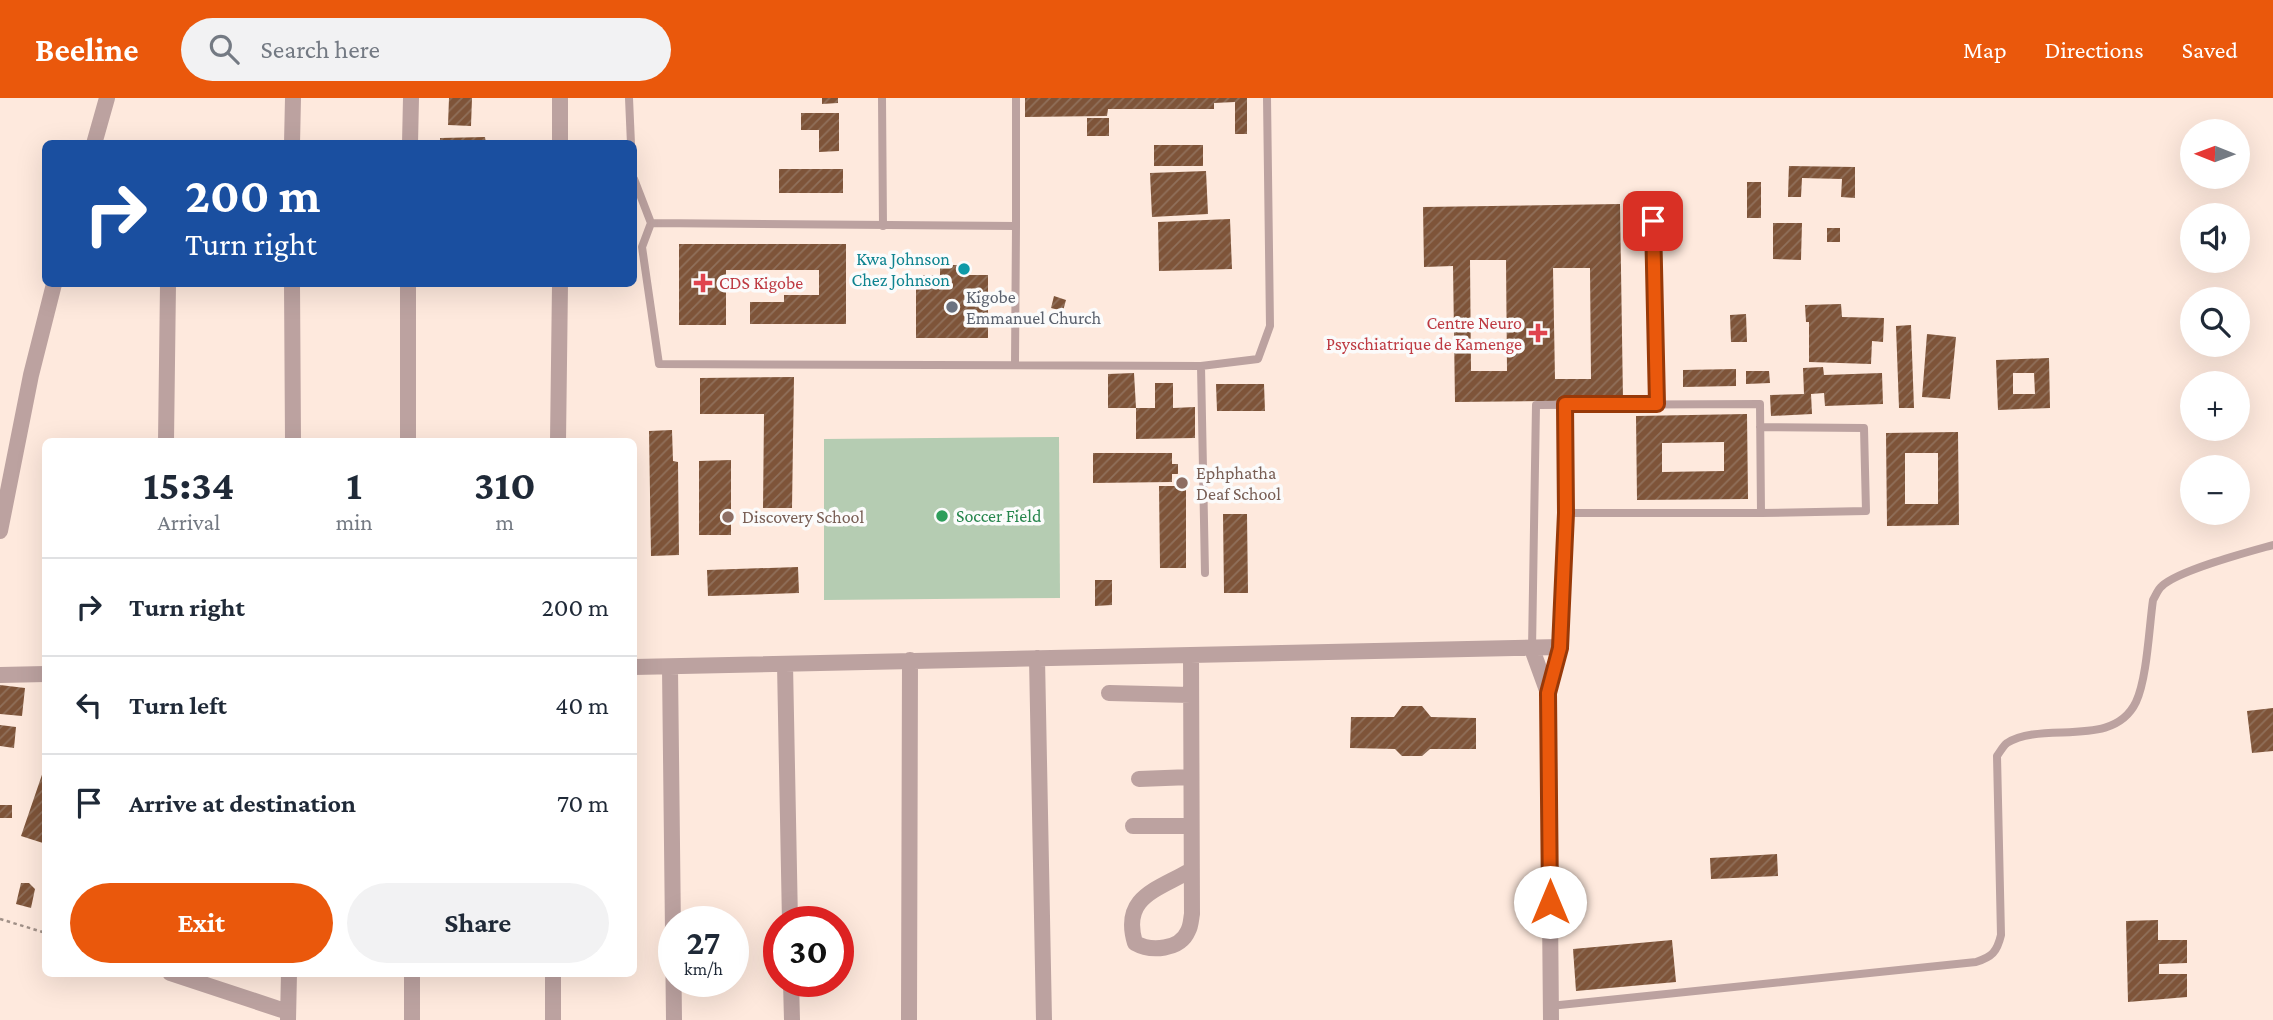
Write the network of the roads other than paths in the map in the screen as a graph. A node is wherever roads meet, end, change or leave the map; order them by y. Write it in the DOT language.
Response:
graph roads {
  1 [pos="107,98"];
  2 [pos="293,98"];
  3 [pos="411,98"];
  4 [pos="560,98"];
  5 [pos="629,98"];
  6 [pos="882,98"];
  7 [pos="1016,98"];
  8 [pos="1267,98"];
  9 [pos="95,140"];
  10 [pos="292,140"];
  11 [pos="410,140"];
  12 [pos="560,140"];
  13 [pos="631,140"];
  14 [pos="637,186"];
  15 [pos="1653,195"];
  16 [pos="651,223"];
  17 [pos="883,226"];
  18 [pos="1016,226"];
  19 [pos="637,244"];
  20 [pos="642,247"];
  21 [pos="53,287"];
  22 [pos="168,287"];
  23 [pos="292,287"];
  24 [pos="408,287"];
  25 [pos="560,287"];
  26 [pos="1015,365"];
  27 [pos="1201,366"];
  28 [pos="1565,404"];
  29 [pos="1657,404"];
  30 [pos="1760,427"];
  31 [pos="166,438"];
  32 [pos="293,438"];
  33 [pos="408,438"];
  34 [pos="558,438"];
  35 [pos="1566,513"];
  36 [pos="1760,513"];
  37 [pos="0,531"];
  38 [pos="2273,545"];
  39 [pos="1205,573"];
  40 [pos="1560,648"];
  41 [pos="1532,649"];
  42 [pos="1191,655"];
  43 [pos="1037,657"];
  44 [pos="910,660"];
  45 [pos="785,664"];
  46 [pos="637,667"];
  47 [pos="670,668"];
  48 [pos="42,674"];
  49 [pos="0,675"];
  50 [pos="1109,693"];
  51 [pos="1548,693"];
  52 [pos="1191,695"];
  53 [pos="1191,777"];
  54 [pos="1139,779"];
  55 [pos="1133,826"];
  56 [pos="1191,826"];
  57 [pos="1191,870"];
  58 [pos="790,906"];
  59 [pos="181,977"];
  60 [pos="289,977"];
  61 [pos="412,977"];
  62 [pos="554,977"];
  63 [pos="791,997"];
  64 [pos="1551,1013"];
  65 [pos="288,1016"];
  66 [pos="412,1020"];
  67 [pos="553,1020"];
  68 [pos="674,1020"];
  69 [pos="792,1020"];
  70 [pos="909,1020"];
  71 [pos="1044,1020"];
  1 -- 9 [label="street"];
  2 -- 10 [label="street"];
  3 -- 11 [label="street"];
  4 -- 12 [label="street"];
  5 -- 13 [label="lane"];
  6 -- 17 [label="lane"];
  7 -- 18 [label="lane"];
  8 -- 27 [label="lane"];
  14 -- 16 [label="lane"];
  15 -- 29 [label="lane"];
  16 -- 17 [label="lane"];
  16 -- 20 [label="lane"];
  17 -- 18 [label="lane"];
  18 -- 26 [label="lane"];
  19 -- 20 [label="lane"];
  20 -- 26 [label="lane"];
  21 -- 37 [label="street"];
  22 -- 31 [label="street"];
  23 -- 32 [label="street"];
  24 -- 33 [label="street"];
  25 -- 34 [label="street"];
  26 -- 27 [label="lane"];
  27 -- 39 [label="lane"];
  28 -- 29 [label="lane"];
  28 -- 35 [label="lane"];
  28 -- 41 [label="lane"];
  29 -- 30 [label="lane"];
  30 -- 36 [label="lane"];
  30 -- 36 [label="lane"];
  35 -- 36 [label="lane"];
  35 -- 40 [label="lane"];
  38 -- 64 [label="lane"];
  40 -- 41 [label="street"];
  40 -- 51 [label="street"];
  41 -- 42 [label="street"];
  41 -- 51 [label="street"];
  42 -- 43 [label="street"];
  42 -- 52 [label="street"];
  43 -- 44 [label="street"];
  43 -- 71 [label="street"];
  44 -- 45 [label="street"];
  44 -- 70 [label="street"];
  45 -- 47 [label="street"];
  45 -- 58 [label="street"];
  46 -- 47 [label="street"];
  47 -- 68 [label="street"];
  48 -- 49 [label="street"];
  50 -- 52 [label="street"];
  51 -- 64 [label="street"];
  52 -- 53 [label="street"];
  53 -- 54 [label="street"];
  53 -- 56 [label="street"];
  55 -- 56 [label="street"];
  56 -- 57 [label="street"];
  57 -- 57 [label="street"];
  59 -- 65 [label="street"];
  60 -- 65 [label="street"];
  61 -- 66 [label="street"];
  62 -- 67 [label="street"];
  63 -- 69 [label="street"];
}
